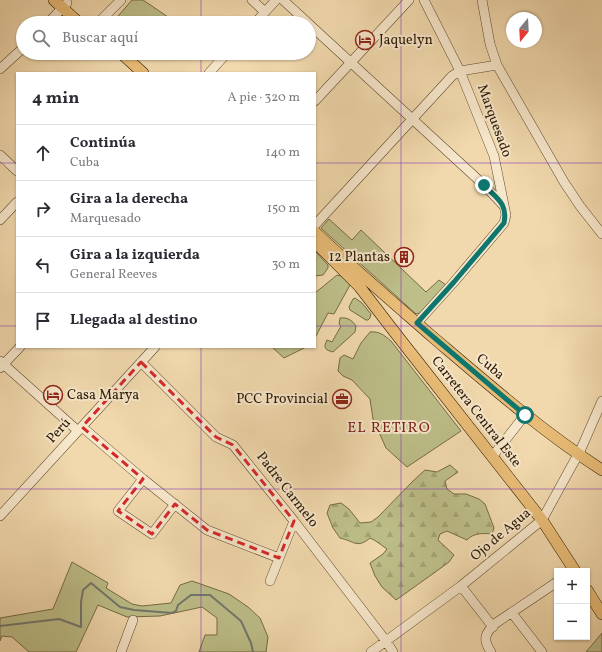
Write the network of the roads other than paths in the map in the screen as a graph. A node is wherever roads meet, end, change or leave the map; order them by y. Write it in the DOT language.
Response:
graph roads {
  1 [pos="54,0"];
  2 [pos="121,0"];
  3 [pos="252,0"];
  4 [pos="276,0"];
  5 [pos="283,0"];
  6 [pos="424,0"];
  7 [pos="482,0"];
  8 [pos="405,1"];
  9 [pos="65,4"];
  10 [pos="265,12"];
  11 [pos="54,16"];
  12 [pos="74,16"];
  13 [pos="80,16"];
  14 [pos="105,16"];
  15 [pos="261,16"];
  16 [pos="300,16"];
  17 [pos="316,31"];
  18 [pos="16,54"];
  19 [pos="122,60"];
  20 [pos="128,60"];
  21 [pos="221,60"];
  22 [pos="350,62"];
  23 [pos="497,65"];
  24 [pos="0,69"];
  25 [pos="460,71"];
  26 [pos="139,72"];
  27 [pos="210,72"];
  28 [pos="316,100"];
  29 [pos="412,119"];
  30 [pos="0,155"];
  31 [pos="16,170"];
  32 [pos="16,203"];
  33 [pos="504,206"];
  34 [pos="0,220"];
  35 [pos="316,224"];
  36 [pos="316,233"];
  37 [pos="602,234"];
  38 [pos="316,243"];
  39 [pos="382,293"];
  40 [pos="373,302"];
  41 [pos="393,302"];
  42 [pos="382,315"];
  43 [pos="417,323"];
  44 [pos="19,348"];
  45 [pos="154,348"];
  46 [pos="141,362"];
  47 [pos="1,364"];
  48 [pos="602,402"];
  49 [pos="525,415"];
  50 [pos="80,429"];
  51 [pos="578,454"];
  52 [pos="492,457"];
  53 [pos="602,470"];
  54 [pos="143,479"];
  55 [pos="175,504"];
  56 [pos="0,516"];
  57 [pos="542,520"];
  58 [pos="294,521"];
  59 [pos="279,558"];
  60 [pos="572,568"];
  61 [pos="270,581"];
  62 [pos="554,584"];
  63 [pos="461,586"];
  64 [pos="590,595"];
  65 [pos="512,613"];
  66 [pos="602,614"];
  67 [pos="133,620"];
  68 [pos="493,627"];
  69 [pos="386,641"];
  70 [pos="121,652"];
  71 [pos="371,652"];
  72 [pos="393,652"];
  73 [pos="491,652"];
  74 [pos="542,652"];
  1 -- 9 [label="main road"];
  2 -- 14 [label="street"];
  3 -- 10 [label="street"];
  4 -- 10 [label="street"];
  5 -- 16 [label="street"];
  6 -- 25 [label="street, Marquesado"];
  7 -- 23 [label="street"];
  8 -- 22 [label="street"];
  9 -- 11 [label="street"];
  9 -- 12 [label="main road"];
  9 -- 13 [label="main road"];
  10 -- 15 [label="street"];
  17 -- 22 [label="street"];
  18 -- 24 [label="street"];
  19 -- 26 [label="main road"];
  20 -- 26 [label="main road"];
  21 -- 27 [label="street"];
  22 -- 28 [label="street"];
  22 -- 29 [label="street"];
  23 -- 25 [label="street"];
  23 -- 37 [label="street"];
  25 -- 29 [label="street"];
  25 -- 33 [label="street, Marquesado"];
  29 -- 33 [label="street"];
  29 -- 35 [label="street"];
  30 -- 31 [label="street"];
  32 -- 34 [label="street"];
  33 -- 43 [label="street, Marquesado"];
  36 -- 39 [label="main road, Cuba"];
  38 -- 40 [label="main road, Carretera Central Este"];
  39 -- 40 [label="main road"];
  39 -- 41 [label="main road, Cuba"];
  40 -- 42 [label="main road, Carretera Central Este"];
  41 -- 42 [label="main road"];
  41 -- 43 [label="main road, Cuba"];
  42 -- 52 [label="main road, Carretera Central Este"];
  43 -- 49 [label="main road, Cuba"];
  44 -- 47 [label="street"];
  45 -- 46 [label="street, Perú"];
  46 -- 50 [label="street, Perú"];
  46 -- 58 [label="street, Padre Carmelo"];
  47 -- 50 [label="street"];
  48 -- 51 [label="street, Ojo de Agua"];
  49 -- 51 [label="main road, Cuba"];
  49 -- 52 [label="street"];
  50 -- 54 [label="street"];
  50 -- 56 [label="street, Perú"];
  51 -- 53 [label="main road, Cuba"];
  51 -- 57 [label="street, Ojo de Agua"];
  52 -- 57 [label="main road, Carretera Central Este"];
  54 -- 55 [label="street"];
  54 -- 55 [label="street"];
  55 -- 59 [label="street"];
  57 -- 60 [label="main road, Carretera Central Este"];
  57 -- 63 [label="street, Ojo de Agua"];
  58 -- 59 [label="street"];
  58 -- 69 [label="street, Padre Carmelo"];
  59 -- 61 [label="street"];
  62 -- 65 [label="street"];
  63 -- 68 [label="street"];
  63 -- 69 [label="street, Ojo de Agua"];
  64 -- 66 [label="main road"];
  65 -- 68 [label="street"];
  65 -- 74 [label="street"];
  67 -- 70 [label="street"];
  68 -- 73 [label="street"];
  69 -- 71 [label="street, Ojo de Agua"];
  69 -- 72 [label="street, Padre Carmelo"];
}
